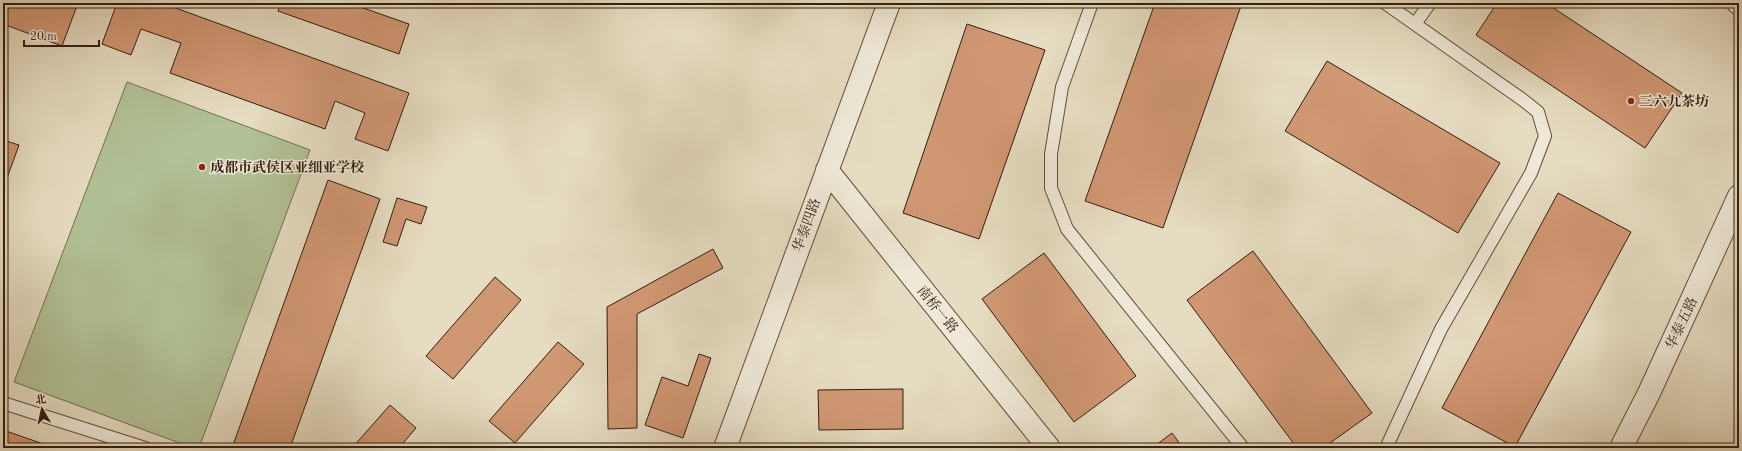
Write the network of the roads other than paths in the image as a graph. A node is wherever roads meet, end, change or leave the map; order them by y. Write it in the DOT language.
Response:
graph roads {
  1 [pos="889,3"];
  2 [pos="1092,3"];
  3 [pos="1385,3"];
  4 [pos="1430,3"];
  5 [pos="1415,24"];
  6 [pos="826,170"];
  7 [pos="1739,196"];
  8 [pos="3,403"];
  9 [pos="145,448"];
  10 [pos="725,448"];
  11 [pos="1049,448"];
  12 [pos="1243,448"];
  13 [pos="1386,448"];
  14 [pos="1621,448"];
  1 -- 6 [label="street, 华泰四路"];
  2 -- 12 [label="lane"];
  3 -- 5 [label="lane"];
  4 -- 5 [label="lane"];
  5 -- 13 [label="lane"];
  6 -- 10 [label="street, 华泰四路"];
  6 -- 11 [label="street, 南桥一路"];
  7 -- 14 [label="street, 华泰五路"];
  8 -- 9 [label="lane"];
}
